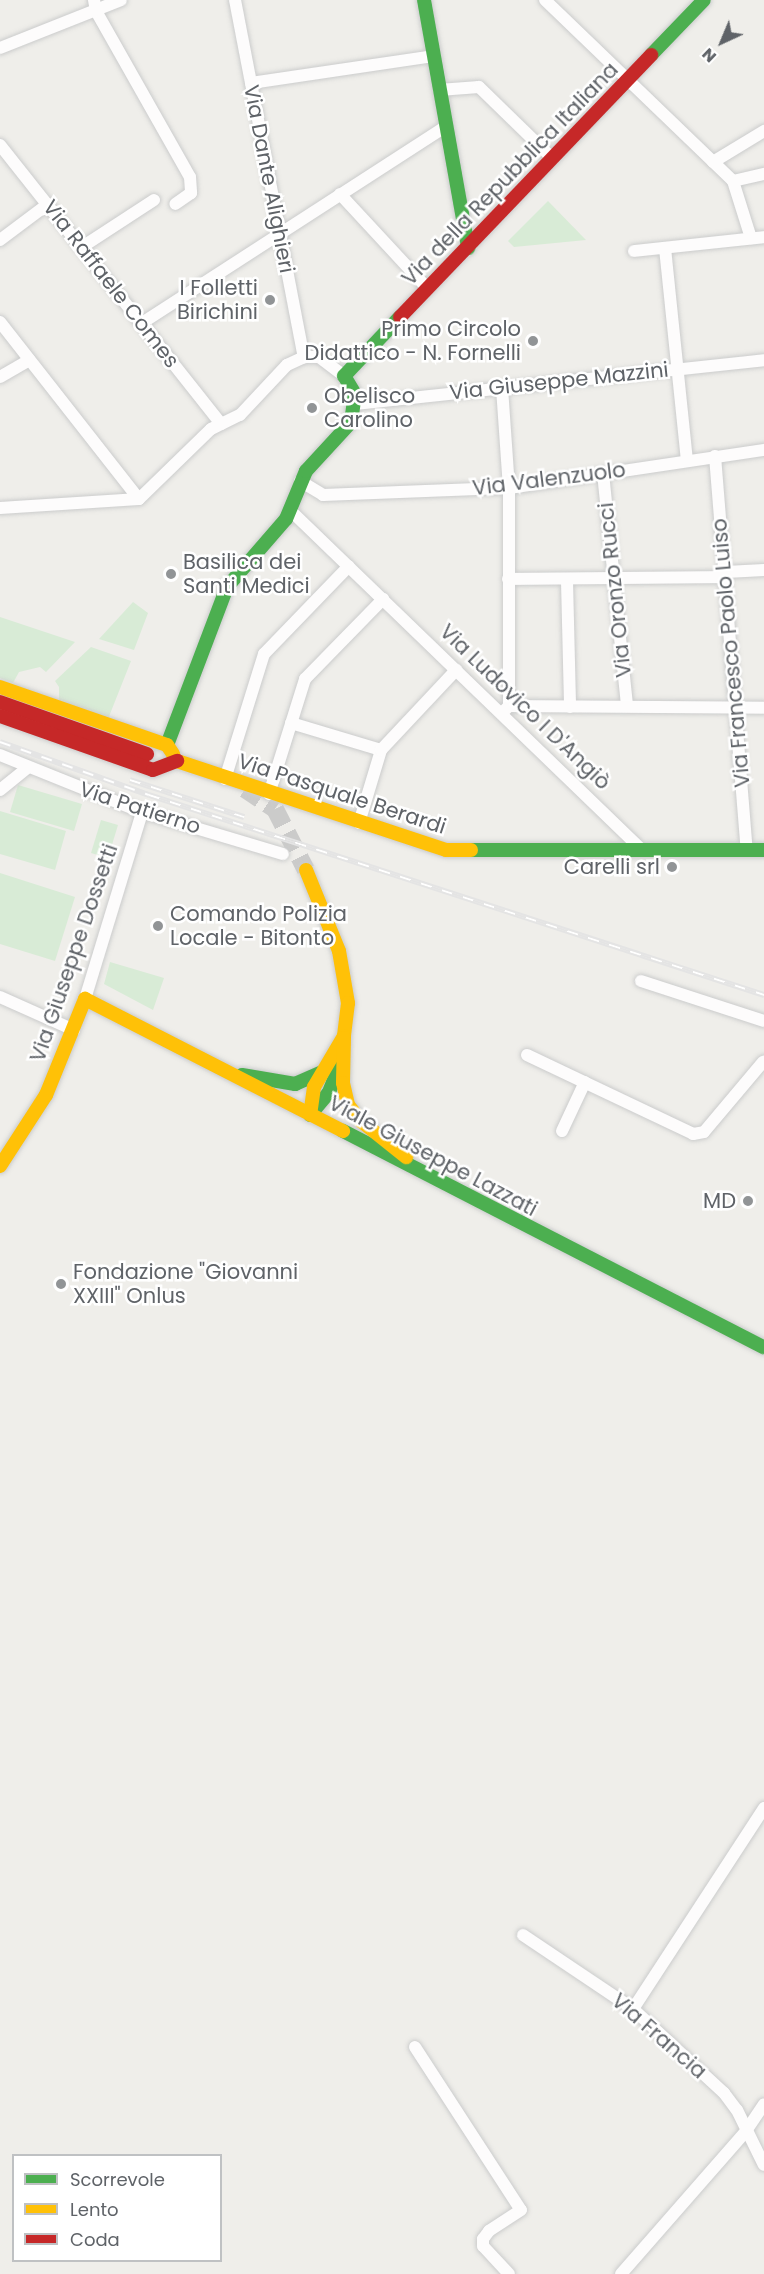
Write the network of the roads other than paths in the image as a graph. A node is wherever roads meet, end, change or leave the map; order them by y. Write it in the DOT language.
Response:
graph roads {
  1 [pos="121,0"];
  2 [pos="235,0"];
  3 [pos="424,0"];
  4 [pos="545,0"];
  5 [pos="701,1"];
  6 [pos="95,6"];
  7 [pos="0,48"];
  8 [pos="434,56"];
  9 [pos="629,81"];
  10 [pos="250,83"];
  11 [pos="439,90"];
  12 [pos="444,128"];
  13 [pos="764,131"];
  14 [pos="0,145"];
  15 [pos="553,159"];
  16 [pos="713,162"];
  17 [pos="764,174"];
  18 [pos="733,182"];
  19 [pos="340,194"];
  20 [pos="154,200"];
  21 [pos="48,204"];
  22 [pos="175,204"];
  23 [pos="279,232"];
  24 [pos="764,237"];
  25 [pos="751,238"];
  26 [pos="0,240"];
  27 [pos="82,247"];
  28 [pos="468,248"];
  29 [pos="665,248"];
  30 [pos="634,251"];
  31 [pos="428,289"];
  32 [pos="0,322"];
  33 [pos="142,323"];
  34 [pos="304,357"];
  35 [pos="29,360"];
  36 [pos="764,360"];
  37 [pos="677,369"];
  38 [pos="345,376"];
  39 [pos="0,377"];
  40 [pos="502,388"];
  41 [pos="355,404"];
  42 [pos="221,424"];
  43 [pos="764,450"];
  44 [pos="715,456"];
  45 [pos="687,461"];
  46 [pos="603,473"];
  47 [pos="300,481"];
  48 [pos="509,488"];
  49 [pos="138,499"];
  50 [pos="0,508"];
  51 [pos="291,510"];
  52 [pos="349,567"];
  53 [pos="764,570"];
  54 [pos="726,575"];
  55 [pos="508,579"];
  56 [pos="613,580"];
  57 [pos="567,581"];
  58 [pos="383,599"];
  59 [pos="456,670"];
  60 [pos="0,687"];
  61 [pos="0,702"];
  62 [pos="570,706"];
  63 [pos="627,706"];
  64 [pos="736,708"];
  65 [pos="764,708"];
  66 [pos="505,709"];
  67 [pos="0,716"];
  68 [pos="291,723"];
  69 [pos="167,746"];
  70 [pos="381,750"];
  71 [pos="147,754"];
  72 [pos="0,755"];
  73 [pos="177,761"];
  74 [pos="28,767"];
  75 [pos="225,778"];
  76 [pos="0,790"];
  77 [pos="269,794"];
  78 [pos="142,812"];
  79 [pos="359,823"];
  80 [pos="642,850"];
  81 [pos="747,850"];
  82 [pos="764,850"];
  83 [pos="283,854"];
  84 [pos="306,870"];
  85 [pos="642,981"];
  86 [pos="0,997"];
  87 [pos="85,999"];
  88 [pos="764,1021"];
  89 [pos="74,1030"];
  90 [pos="344,1036"];
  91 [pos="527,1055"];
  92 [pos="763,1061"];
  93 [pos="326,1070"];
  94 [pos="225,1072"];
  95 [pos="764,1078"];
  96 [pos="585,1082"];
  97 [pos="310,1115"];
  98 [pos="562,1131"];
  99 [pos="0,1166"];
  100 [pos="438,1183"];
  101 [pos="764,1347"];
  102 [pos="764,1808"];
  103 [pos="523,1935"];
  104 [pos="633,2009"];
  105 [pos="414,2047"];
  106 [pos="764,2104"];
  107 [pos="746,2131"];
  108 [pos="764,2166"];
  109 [pos="510,2274"];
  110 [pos="621,2274"];
  1 -- 6 [label="street"];
  2 -- 10 [label="street, Via Dante Alighieri"];
  3 -- 8 [label="street"];
  4 -- 9 [label="street"];
  5 -- 9 [label="street, Via della Repubblica Italiana"];
  6 -- 7 [label="street"];
  6 -- 22 [label="street"];
  8 -- 10 [label="street"];
  8 -- 11 [label="street"];
  9 -- 15 [label="street, Via della Repubblica Italiana"];
  9 -- 16 [label="street"];
  10 -- 23 [label="street, Via Dante Alighieri"];
  11 -- 12 [label="street"];
  11 -- 15 [label="street"];
  12 -- 19 [label="street"];
  12 -- 28 [label="street"];
  13 -- 16 [label="street"];
  14 -- 21 [label="street, Via Raffaele Comes"];
  15 -- 28 [label="street, Via della Repubblica Italiana"];
  16 -- 18 [label="street"];
  17 -- 18 [label="street"];
  18 -- 25 [label="street"];
  19 -- 23 [label="street"];
  19 -- 31 [label="street"];
  20 -- 27 [label="street"];
  21 -- 26 [label="street"];
  21 -- 27 [label="street, Via Raffaele Comes"];
  23 -- 33 [label="street"];
  23 -- 34 [label="street, Via Dante Alighieri"];
  24 -- 25 [label="street"];
  25 -- 29 [label="street"];
  27 -- 33 [label="street, Via Raffaele Comes"];
  28 -- 31 [label="street, Via della Repubblica Italiana"];
  29 -- 30 [label="street"];
  29 -- 37 [label="street"];
  31 -- 38 [label="street, Via della Repubblica Italiana"];
  32 -- 35 [label="street"];
  33 -- 42 [label="street, Via Raffaele Comes"];
  34 -- 38 [label="street"];
  34 -- 42 [label="street"];
  35 -- 39 [label="street"];
  35 -- 49 [label="street"];
  36 -- 37 [label="street, Via Giuseppe Mazzini"];
  37 -- 40 [label="street, Via Giuseppe Mazzini"];
  37 -- 45 [label="street"];
  38 -- 41 [label="street"];
  40 -- 41 [label="street, Via Giuseppe Mazzini"];
  40 -- 48 [label="street"];
  41 -- 47 [label="street"];
  42 -- 49 [label="street"];
  43 -- 44 [label="street, Via Valenzuolo"];
  44 -- 45 [label="street, Via Valenzuolo"];
  44 -- 54 [label="street, Via Francesco Paolo Luiso"];
  45 -- 46 [label="street, Via Valenzuolo"];
  46 -- 48 [label="street, Via Valenzuolo"];
  46 -- 56 [label="street, Via Oronzo Rucci"];
  47 -- 48 [label="street, Via Valenzuolo"];
  47 -- 51 [label="street"];
  48 -- 55 [label="street"];
  49 -- 50 [label="street"];
  51 -- 52 [label="street, Via Ludovico I D'Angiò"];
  51 -- 69 [label="street"];
  52 -- 58 [label="street, Via Ludovico I D'Angiò"];
  52 -- 75 [label="street"];
  53 -- 54 [label="street"];
  54 -- 56 [label="street"];
  54 -- 64 [label="street, Via Francesco Paolo Luiso"];
  55 -- 57 [label="street"];
  55 -- 66 [label="street"];
  56 -- 57 [label="street"];
  56 -- 63 [label="street, Via Oronzo Rucci"];
  57 -- 62 [label="street"];
  58 -- 59 [label="street, Via Ludovico I D'Angiò"];
  58 -- 68 [label="street"];
  59 -- 66 [label="street, Via Ludovico I D'Angiò"];
  59 -- 70 [label="street"];
  60 -- 69 [label="street"];
  61 -- 71 [label="street"];
  62 -- 63 [label="street"];
  62 -- 66 [label="street"];
  63 -- 64 [label="street"];
  64 -- 65 [label="street"];
  64 -- 81 [label="street, Via Francesco Paolo Luiso"];
  66 -- 80 [label="street, Via Ludovico I D'Angiò"];
  67 -- 73 [label="street"];
  68 -- 70 [label="street"];
  68 -- 77 [label="street"];
  69 -- 73 [label="street"];
  70 -- 79 [label="street"];
  72 -- 74 [label="street, Via Patierno"];
  73 -- 75 [label="street, Via Pasquale Berardi"];
  74 -- 76 [label="street"];
  74 -- 78 [label="street, Via Patierno"];
  75 -- 77 [label="street, Via Pasquale Berardi"];
  77 -- 79 [label="street, Via Pasquale Berardi"];
  78 -- 83 [label="street, Via Patierno"];
  78 -- 87 [label="street, Via Giuseppe Dossetti"];
  79 -- 80 [label="street, Via Pasquale Berardi"];
  80 -- 81 [label="street"];
  81 -- 82 [label="street"];
  84 -- 90 [label="street"];
  85 -- 88 [label="street"];
  86 -- 89 [label="street"];
  87 -- 89 [label="street, Via Giuseppe Dossetti"];
  87 -- 94 [label="street, Viale Giuseppe Lazzati"];
  89 -- 99 [label="street, Via Giuseppe Dossetti"];
  90 -- 93 [label="street"];
  90 -- 97 [label="street"];
  90 -- 100 [label="street"];
  91 -- 96 [label="street"];
  92 -- 95 [label="street"];
  92 -- 96 [label="street"];
  93 -- 94 [label="street"];
  93 -- 97 [label="street"];
  94 -- 97 [label="street, Viale Giuseppe Lazzati"];
  96 -- 98 [label="street"];
  97 -- 100 [label="street, Viale Giuseppe Lazzati"];
  100 -- 101 [label="street, Viale Giuseppe Lazzati"];
  102 -- 104 [label="street"];
  103 -- 104 [label="street, Via Francia"];
  104 -- 107 [label="street, Via Francia"];
  105 -- 109 [label="street"];
  106 -- 107 [label="street"];
  107 -- 108 [label="street, Via Francia"];
  107 -- 110 [label="street"];
}
